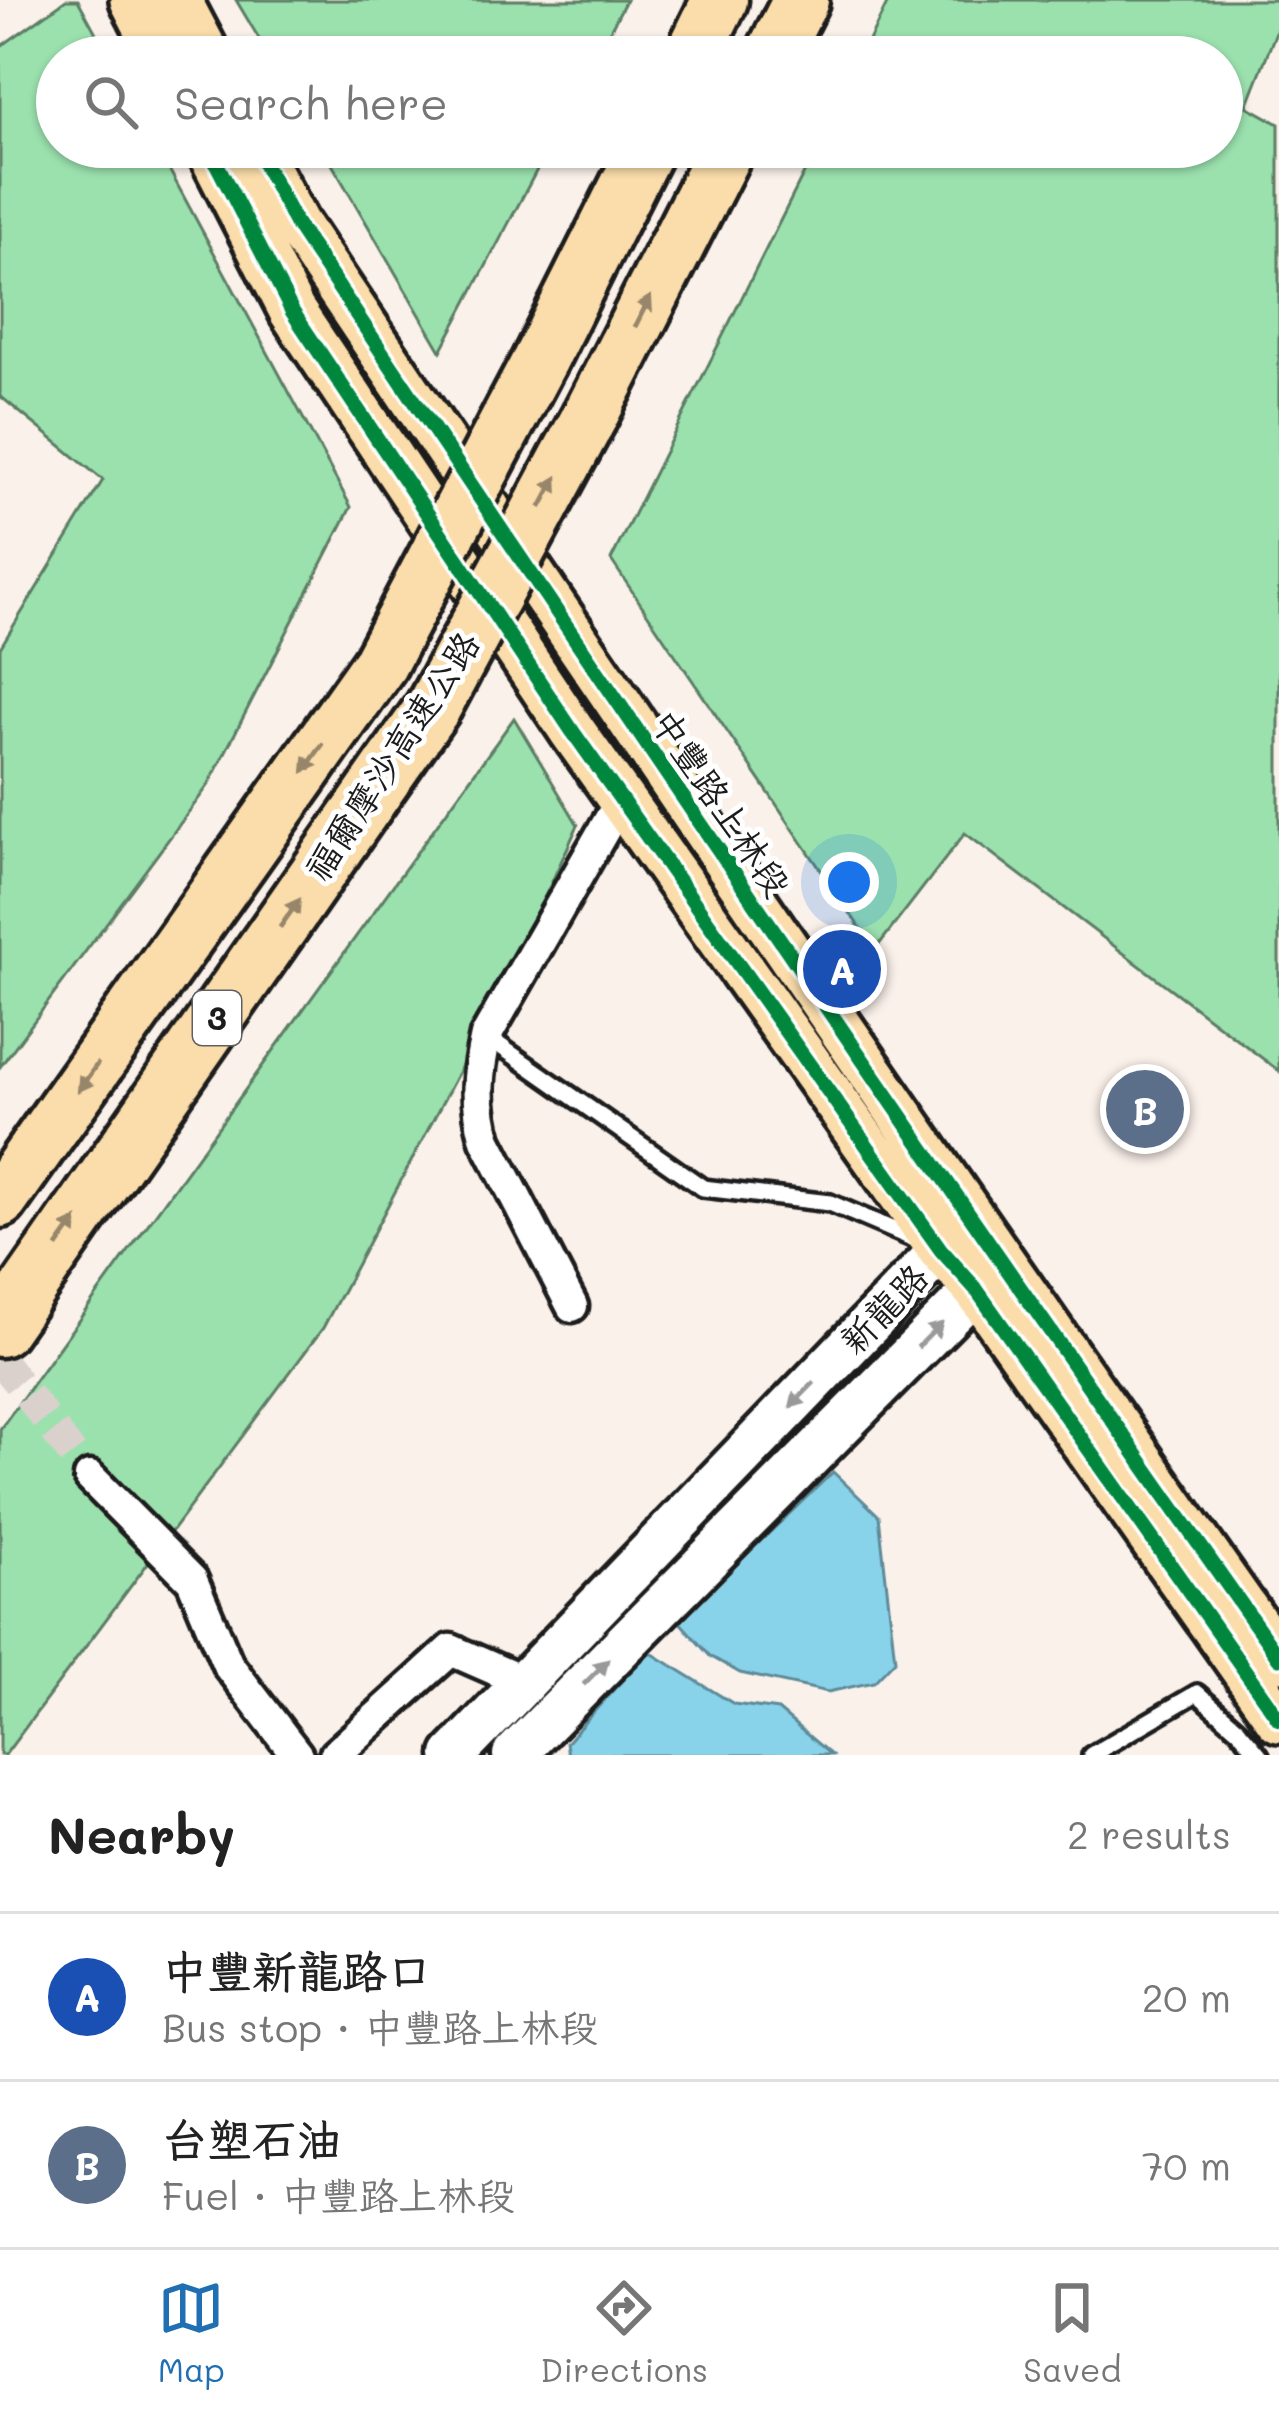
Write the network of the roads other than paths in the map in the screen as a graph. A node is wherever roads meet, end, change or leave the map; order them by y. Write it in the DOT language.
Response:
graph roads {
  1 [pos="133,0"];
  2 [pos="178,0"];
  3 [pos="720,0"];
  4 [pos="801,0"];
  5 [pos="151,36"];
  6 [pos="197,36"];
  7 [pos="702,36"];
  8 [pos="783,36"];
  9 [pos="219,168"];
  10 [pos="267,168"];
  11 [pos="636,168"];
  12 [pos="716,168"];
  13 [pos="622,798"];
  14 [pos="487,1036"];
  15 [pos="0,1200"];
  16 [pos="960,1242"];
  17 [pos="976,1289"];
  18 [pos="572,1306"];
  19 [pos="0,1329"];
  20 [pos="90,1477"];
  21 [pos="1279,1658"];
  22 [pos="524,1682"];
  23 [pos="1279,1719"];
  24 [pos="297,1755"];
  25 [pos="335,1755"];
  26 [pos="454,1755"];
  27 [pos="514,1755"];
  28 [pos="1091,1755"];
  29 [pos="1260,1755"];
  1 -- 5 [label="main road"];
  2 -- 6 [label="main road"];
  3 -- 7 [label="highway"];
  4 -- 8 [label="highway"];
  9 -- 13 [label="main road, 中豐路上林段"];
  10 -- 16 [label="main road, 中豐路上林段"];
  11 -- 15 [label="highway, 福爾摩沙高速公路 / 3, one-way, bridge"];
  19 -- 12 [label="highway, 福爾摩沙高速公路 / 3, one-way, bridge"];
  13 -- 14 [label="street"];
  13 -- 16 [label="main road, 中豐路上林段"];
  14 -- 16 [label="lane"];
  14 -- 18 [label="street"];
  16 -- 17 [label="main road, 中豐路上林段"];
  16 -- 21 [label="main road, 中豐路上林段"];
  16 -- 22 [label="street, 新龍路, one-way"];
  17 -- 23 [label="main road, 中豐路上林段"];
  27 -- 17 [label="street, 新龍路, one-way"];
  20 -- 24 [label="street"];
  22 -- 25 [label="street"];
  22 -- 26 [label="street, 新龍路"];
  28 -- 29 [label="lane"];
}
